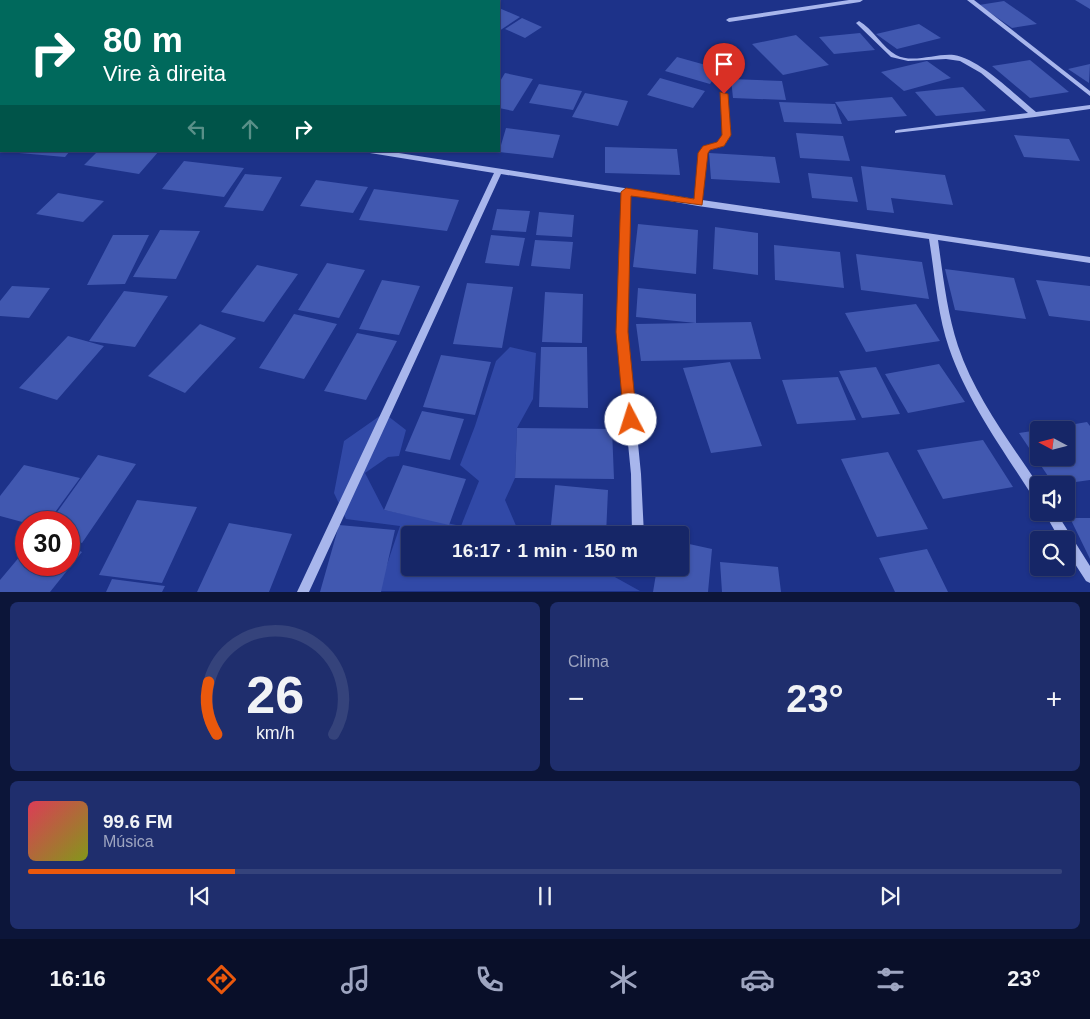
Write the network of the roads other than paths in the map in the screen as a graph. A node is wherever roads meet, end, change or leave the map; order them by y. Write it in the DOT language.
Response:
graph roads {
  1 [pos="860,0"];
  2 [pos="970,0"];
  3 [pos="729,20"];
  4 [pos="859,23"];
  5 [pos="724,94"];
  6 [pos="1090,94"];
  7 [pos="1090,107"];
  8 [pos="1035,115"];
  9 [pos="897,132"];
  10 [pos="376,152"];
  11 [pos="498,172"];
  12 [pos="626,192"];
  13 [pos="698,203"];
  14 [pos="933,236"];
  15 [pos="1090,260"];
  16 [pos="1030,482"];
  17 [pos="1055,521"];
  18 [pos="638,526"];
  19 [pos="1090,576"];
  20 [pos="303,592"];
  1 -- 3 [label="street"];
  2 -- 6 [label="street"];
  4 -- 8 [label="street"];
  5 -- 13 [label="street"];
  7 -- 8 [label="street"];
  8 -- 9 [label="street"];
  10 -- 11 [label="street"];
  11 -- 12 [label="street"];
  11 -- 20 [label="street"];
  12 -- 13 [label="street"];
  12 -- 18 [label="street"];
  13 -- 14 [label="street"];
  14 -- 15 [label="street"];
  14 -- 16 [label="street"];
  17 -- 19 [label="street"];
}
